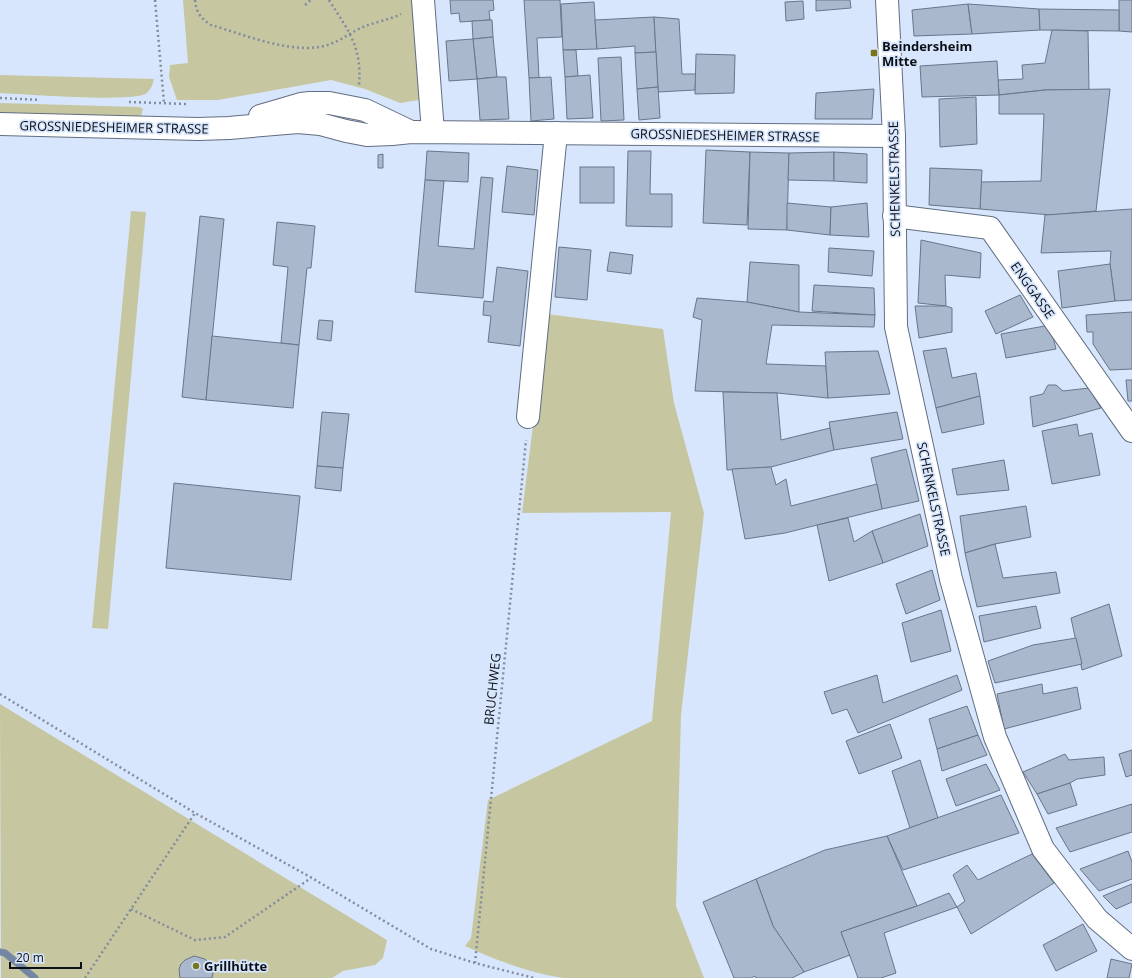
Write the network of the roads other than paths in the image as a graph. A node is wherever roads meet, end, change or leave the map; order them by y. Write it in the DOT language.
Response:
graph roads {
  1 [pos="423,0"];
  2 [pos="887,0"];
  3 [pos="0,124"];
  4 [pos="433,132"];
  5 [pos="556,133"];
  6 [pos="894,136"];
  7 [pos="894,216"];
  8 [pos="528,417"];
  9 [pos="1132,431"];
  10 [pos="1132,949"];
  1 -- 4 [label="street"];
  2 -- 6 [label="street, SCHENKELSTRASSE"];
  3 -- 4 [label="street, GROSSNIEDESHEIMER STRASSE"];
  4 -- 5 [label="street, GROSSNIEDESHEIMER STRASSE"];
  5 -- 6 [label="street, GROSSNIEDESHEIMER STRASSE"];
  5 -- 8 [label="street"];
  6 -- 7 [label="street, SCHENKELSTRASSE"];
  7 -- 9 [label="street, ENGGASSE"];
  7 -- 10 [label="street, SCHENKELSTRASSE"];
}
